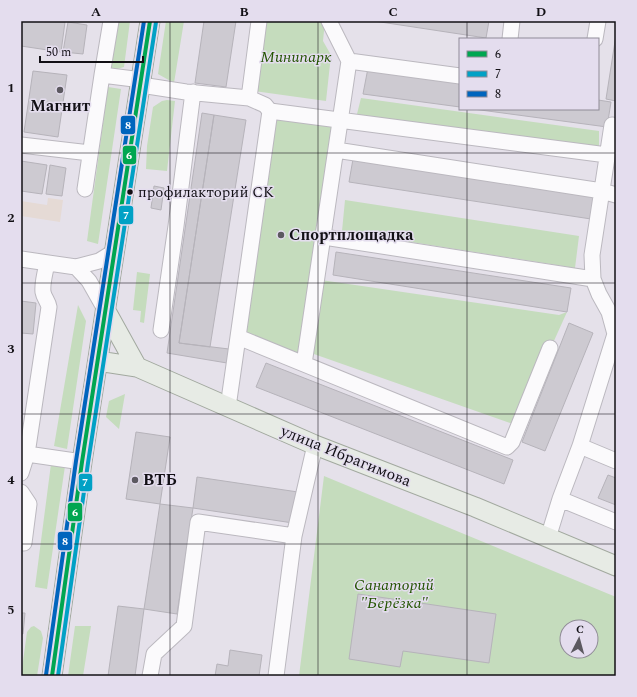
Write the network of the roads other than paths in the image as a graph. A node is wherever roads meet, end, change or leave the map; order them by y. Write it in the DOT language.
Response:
graph roads {
  1 [pos="111,21"];
  2 [pos="150,21"];
  3 [pos="259,21"];
  4 [pos="328,21"];
  5 [pos="512,21"];
  6 [pos="598,21"];
  7 [pos="510,38"];
  8 [pos="595,38"];
  9 [pos="349,61"];
  10 [pos="102,75"];
  11 [pos="459,76"];
  12 [pos="141,83"];
  13 [pos="193,92"];
  14 [pos="249,98"];
  15 [pos="270,110"];
  16 [pos="340,120"];
  17 [pos="612,125"];
  18 [pos="21,145"];
  19 [pos="336,150"];
  20 [pos="90,153"];
  21 [pos="607,155"];
  22 [pos="85,189"];
  23 [pos="609,193"];
  24 [pos="324,238"];
  25 [pos="115,251"];
  26 [pos="21,259"];
  27 [pos="47,264"];
  28 [pos="76,267"];
  29 [pos="593,279"];
  30 [pos="106,311"];
  31 [pos="161,330"];
  32 [pos="615,332"];
  33 [pos="238,337"];
  34 [pos="550,348"];
  35 [pos="98,361"];
  36 [pos="304,364"];
  37 [pos="137,366"];
  38 [pos="228,407"];
  39 [pos="315,445"];
  40 [pos="580,446"];
  41 [pos="27,454"];
  42 [pos="616,461"];
  43 [pos="82,462"];
  44 [pos="21,473"];
  45 [pos="21,492"];
  46 [pos="560,499"];
  47 [pos="616,522"];
  48 [pos="294,536"];
  49 [pos="548,538"];
  50 [pos="24,543"];
  51 [pos="616,566"];
  52 [pos="52,676"];
  53 [pos="150,676"];
  54 [pos="276,676"];
  1 -- 10 [label="street"];
  2 -- 12 [label="main road"];
  3 -- 14 [label="street"];
  4 -- 9 [label="street"];
  5 -- 7 [label="street"];
  6 -- 8 [label="street"];
  9 -- 11 [label="street"];
  9 -- 16 [label="street"];
  10 -- 12 [label="street"];
  10 -- 20 [label="street"];
  12 -- 13 [label="street"];
  12 -- 25 [label="main road"];
  13 -- 14 [label="street"];
  13 -- 31 [label="street"];
  14 -- 15 [label="street"];
  15 -- 16 [label="street"];
  15 -- 33 [label="street"];
  16 -- 19 [label="street"];
  16 -- 21 [label="street"];
  17 -- 21 [label="street"];
  18 -- 20 [label="street"];
  19 -- 23 [label="street"];
  19 -- 24 [label="street"];
  20 -- 22 [label="street"];
  21 -- 23 [label="street"];
  23 -- 29 [label="street"];
  24 -- 29 [label="street"];
  24 -- 36 [label="street"];
  25 -- 28 [label="street"];
  25 -- 30 [label="main road"];
  26 -- 27 [label="street"];
  27 -- 28 [label="street"];
  27 -- 41 [label="street"];
  28 -- 30 [label="street"];
  29 -- 32 [label="street"];
  30 -- 35 [label="main road"];
  30 -- 37 [label="main road"];
  32 -- 40 [label="street"];
  33 -- 36 [label="street"];
  33 -- 38 [label="street"];
  34 -- 36 [label="street"];
  35 -- 37 [label="main road, улица Ибрагимова"];
  35 -- 43 [label="main road"];
  37 -- 38 [label="main road, улица Ибрагимова"];
  38 -- 39 [label="main road, улица Ибрагимова"];
  39 -- 48 [label="street"];
  39 -- 49 [label="main road, улица Ибрагимова"];
  40 -- 42 [label="street"];
  40 -- 46 [label="street"];
  41 -- 43 [label="street"];
  41 -- 44 [label="street"];
  43 -- 52 [label="main road"];
  45 -- 50 [label="street"];
  46 -- 47 [label="street"];
  46 -- 49 [label="street"];
  48 -- 53 [label="street"];
  48 -- 54 [label="street"];
  49 -- 51 [label="main road, улица Ибрагимова"];
}
